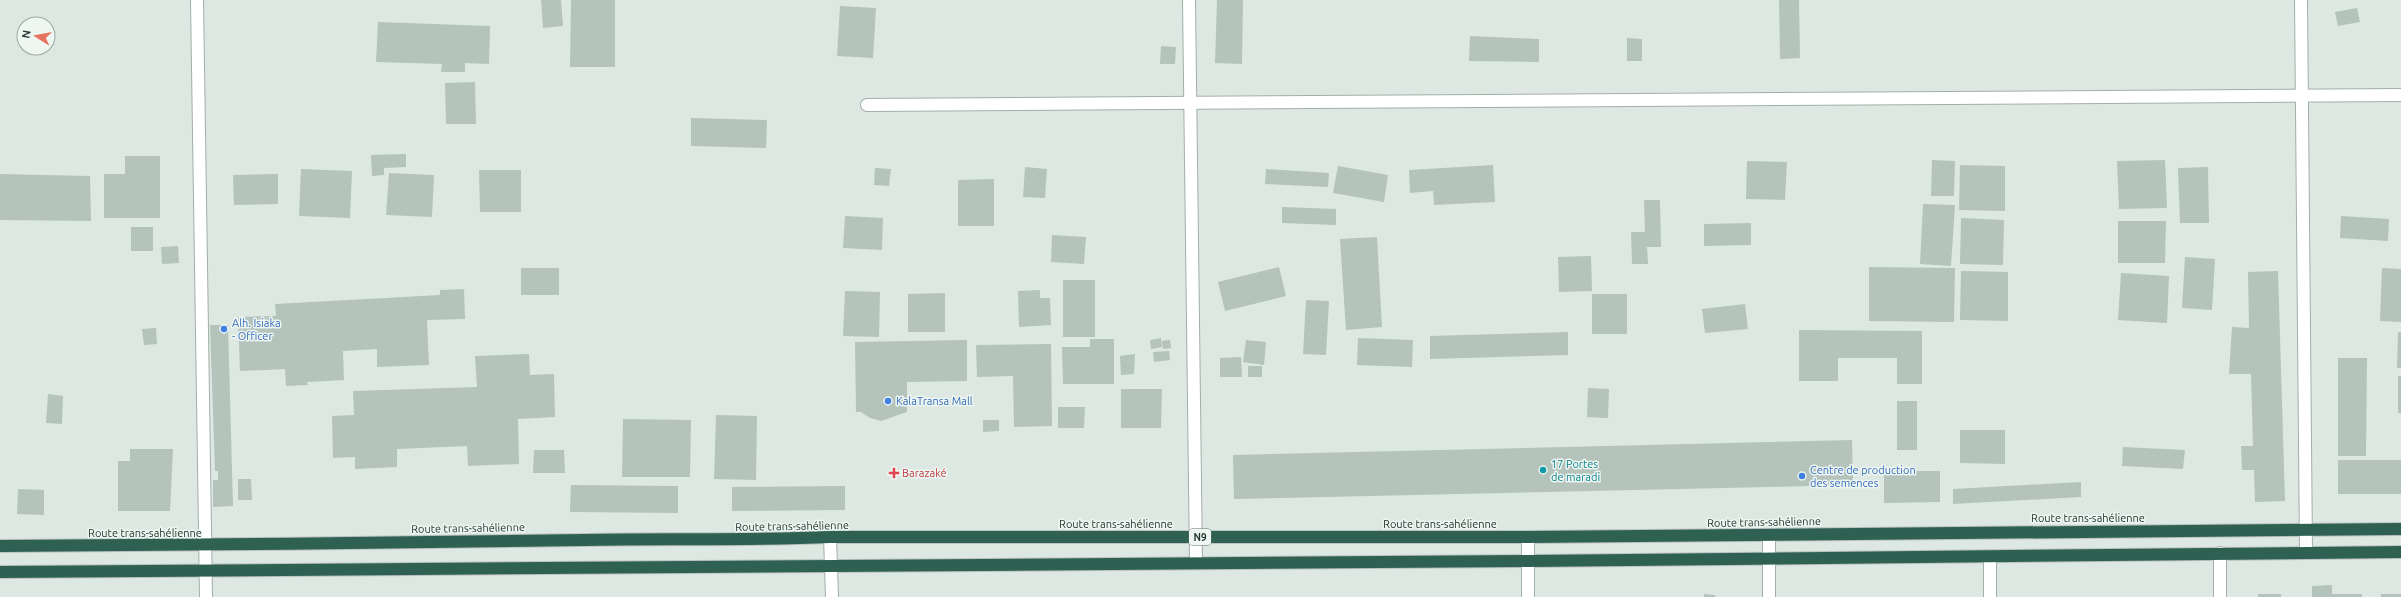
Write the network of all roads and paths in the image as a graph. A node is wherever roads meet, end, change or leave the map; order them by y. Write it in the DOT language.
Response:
graph roads {
  1 [pos="197,0"];
  2 [pos="1189,0"];
  3 [pos="2301,0"];
  4 [pos="2401,95"];
  5 [pos="2301,96"];
  6 [pos="1189,103"];
  7 [pos="867,105"];
  8 [pos="2401,529"];
  9 [pos="2306,530"];
  10 [pos="1769,535"];
  11 [pos="1195,537"];
  12 [pos="830,538"];
  13 [pos="1528,538"];
  14 [pos="205,545"];
  15 [pos="0,546"];
  16 [pos="2306,551"];
  17 [pos="2401,552"];
  18 [pos="2220,553"];
  19 [pos="1990,556"];
  20 [pos="1769,559"];
  21 [pos="1528,561"];
  22 [pos="1196,563"];
  23 [pos="831,566"];
  24 [pos="206,571"];
  25 [pos="0,572"];
  26 [pos="206,597"];
  27 [pos="832,597"];
  28 [pos="1528,597"];
  29 [pos="1769,597"];
  30 [pos="1990,597"];
  31 [pos="2220,597"];
  1 -- 14 [label="street"];
  2 -- 6 [label="street"];
  3 -- 5 [label="street"];
  4 -- 5 [label="street"];
  5 -- 6 [label="street"];
  5 -- 9 [label="street"];
  6 -- 7 [label="street"];
  6 -- 11 [label="street"];
  8 -- 9 [label="highway, Route trans-sahélienne / N9"];
  9 -- 10 [label="highway, Route trans-sahélienne / N9"];
  9 -- 16 [label="street"];
  10 -- 13 [label="highway, Route trans-sahélienne / N9"];
  10 -- 20 [label="street"];
  11 -- 12 [label="highway, Route trans-sahélienne / N9"];
  11 -- 13 [label="highway, Route trans-sahélienne / N9"];
  11 -- 22 [label="street"];
  12 -- 14 [label="highway, Route trans-sahélienne / N9"];
  12 -- 23 [label="street"];
  13 -- 21 [label="street"];
  14 -- 15 [label="highway, Route trans-sahélienne / N9"];
  14 -- 24 [label="street"];
  16 -- 17 [label="highway"];
  16 -- 18 [label="highway"];
  18 -- 19 [label="highway"];
  18 -- 31 [label="street"];
  19 -- 20 [label="highway"];
  19 -- 30 [label="street"];
  20 -- 21 [label="highway"];
  20 -- 29 [label="street"];
  21 -- 22 [label="highway"];
  21 -- 28 [label="street"];
  22 -- 23 [label="highway"];
  23 -- 24 [label="highway"];
  23 -- 27 [label="street"];
  24 -- 25 [label="highway"];
  24 -- 26 [label="street"];
}
